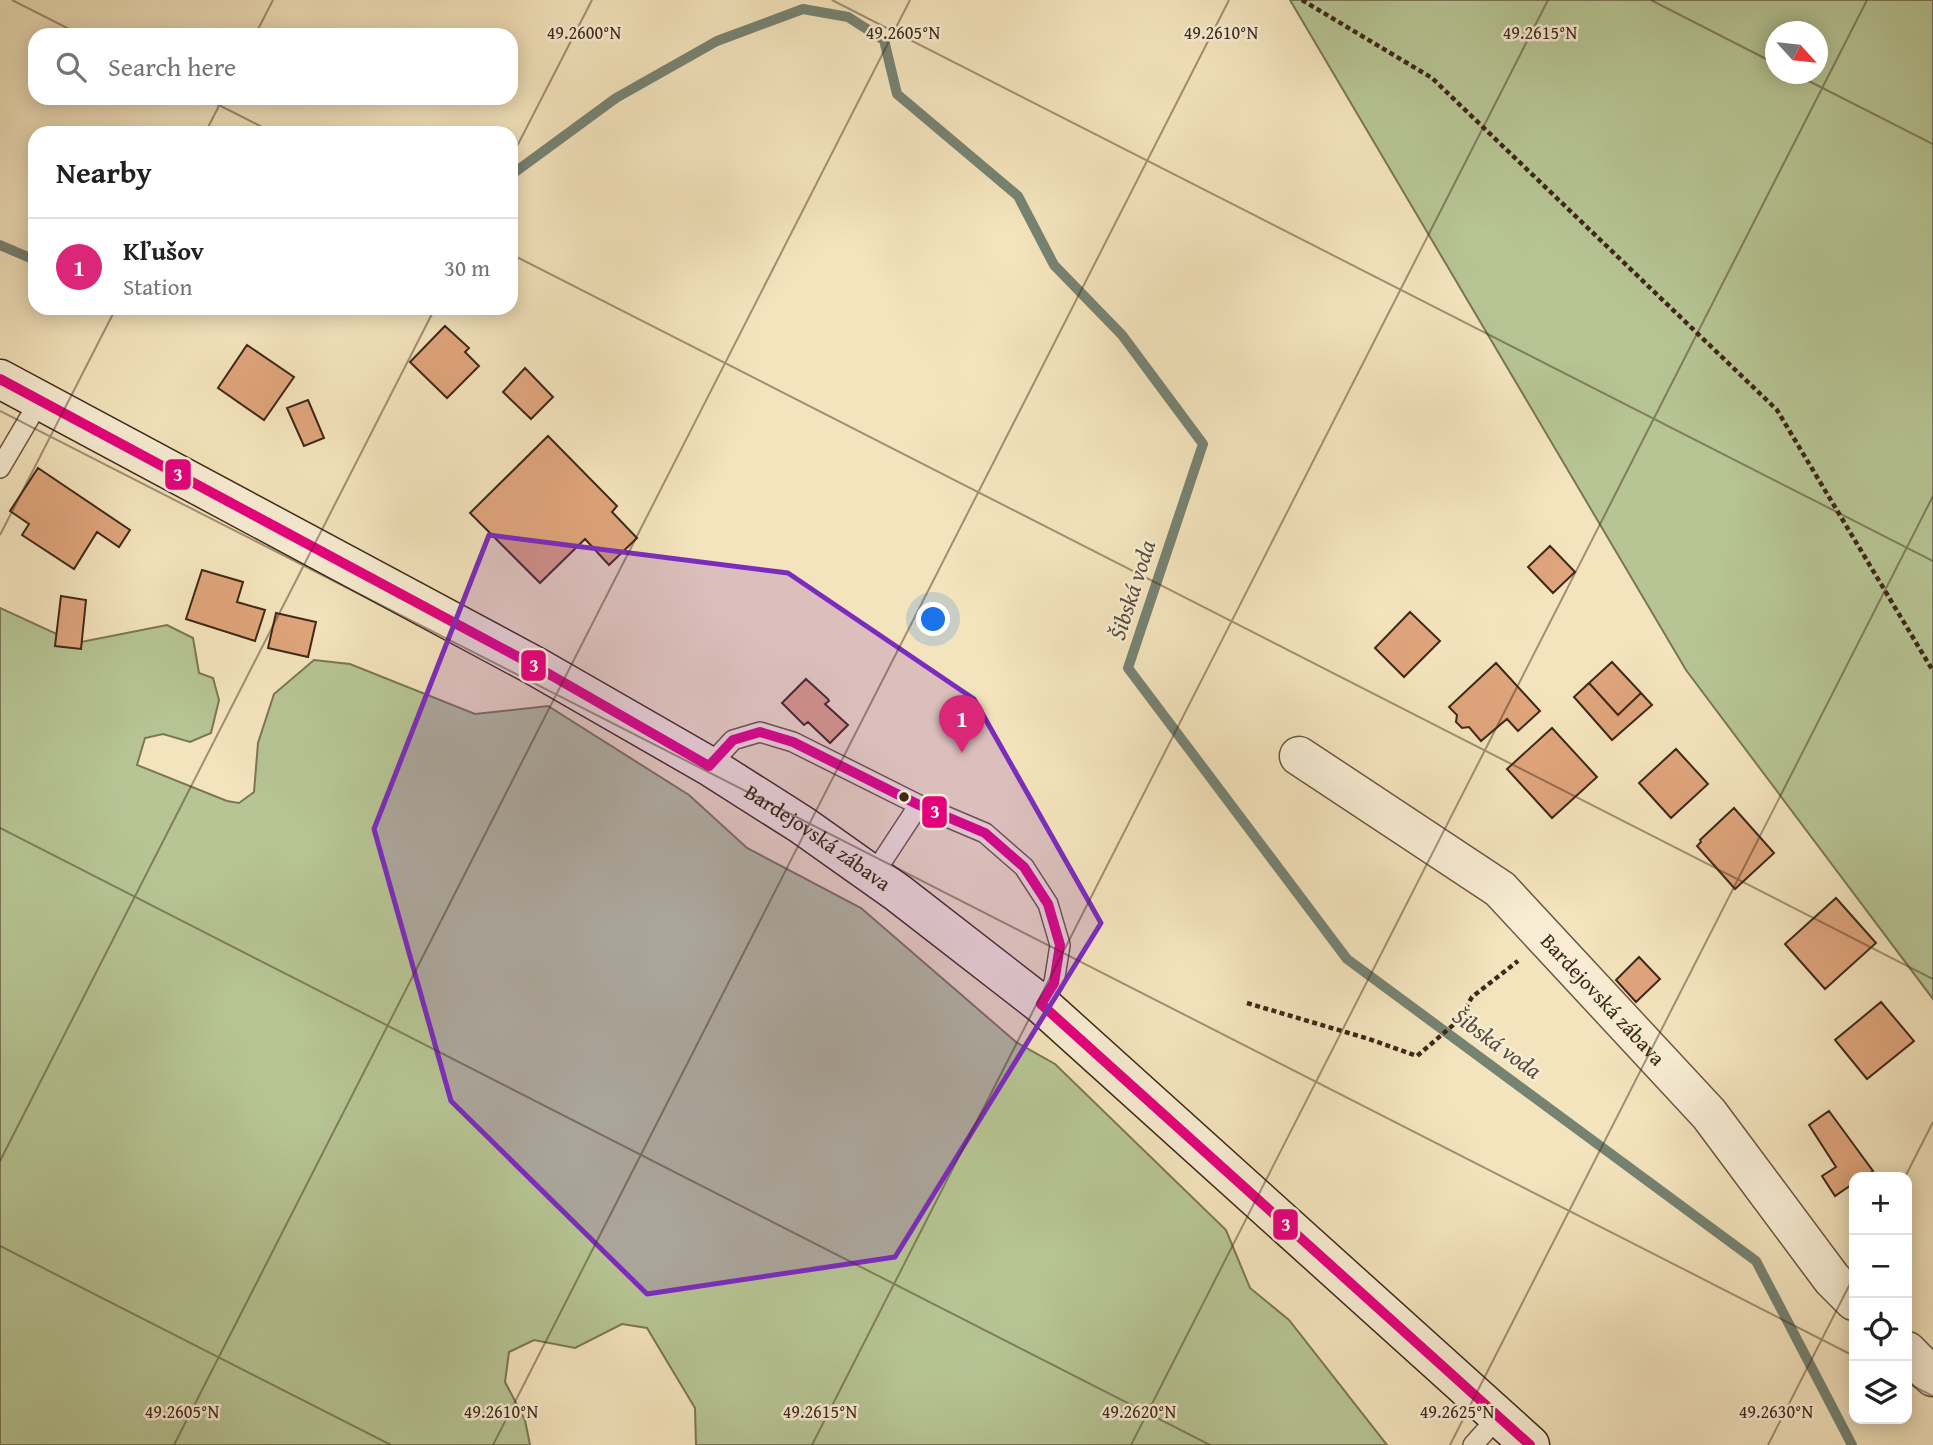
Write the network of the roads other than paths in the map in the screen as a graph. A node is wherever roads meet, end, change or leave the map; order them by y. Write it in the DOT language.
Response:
graph roads {
  1 [pos="0,379"];
  2 [pos="40,400"];
  3 [pos="0,468"];
  4 [pos="1299,756"];
  5 [pos="709,766"];
  6 [pos="919,805"];
  7 [pos="873,875"];
  8 [pos="1041,1004"];
  9 [pos="1851,1298"];
  10 [pos="1912,1357"];
  11 [pos="1933,1377"];
  12 [pos="1499,1417"];
  13 [pos="1473,1445"];
  14 [pos="1530,1445"];
  1 -- 2 [label="main road, Bardejovská zábava"];
  2 -- 3 [label="lane"];
  2 -- 5 [label="main road, Bardejovská zábava"];
  4 -- 9 [label="main road, Bardejovská zábava"];
  5 -- 6 [label="lane"];
  5 -- 7 [label="main road, Bardejovská zábava"];
  6 -- 7 [label="lane"];
  6 -- 8 [label="lane"];
  7 -- 8 [label="main road, Bardejovská zábava"];
  8 -- 12 [label="main road, Bardejovská zábava"];
  10 -- 11 [label="main road"];
  12 -- 13 [label="lane"];
  12 -- 14 [label="main road, Bardejovská zábava"];
}
